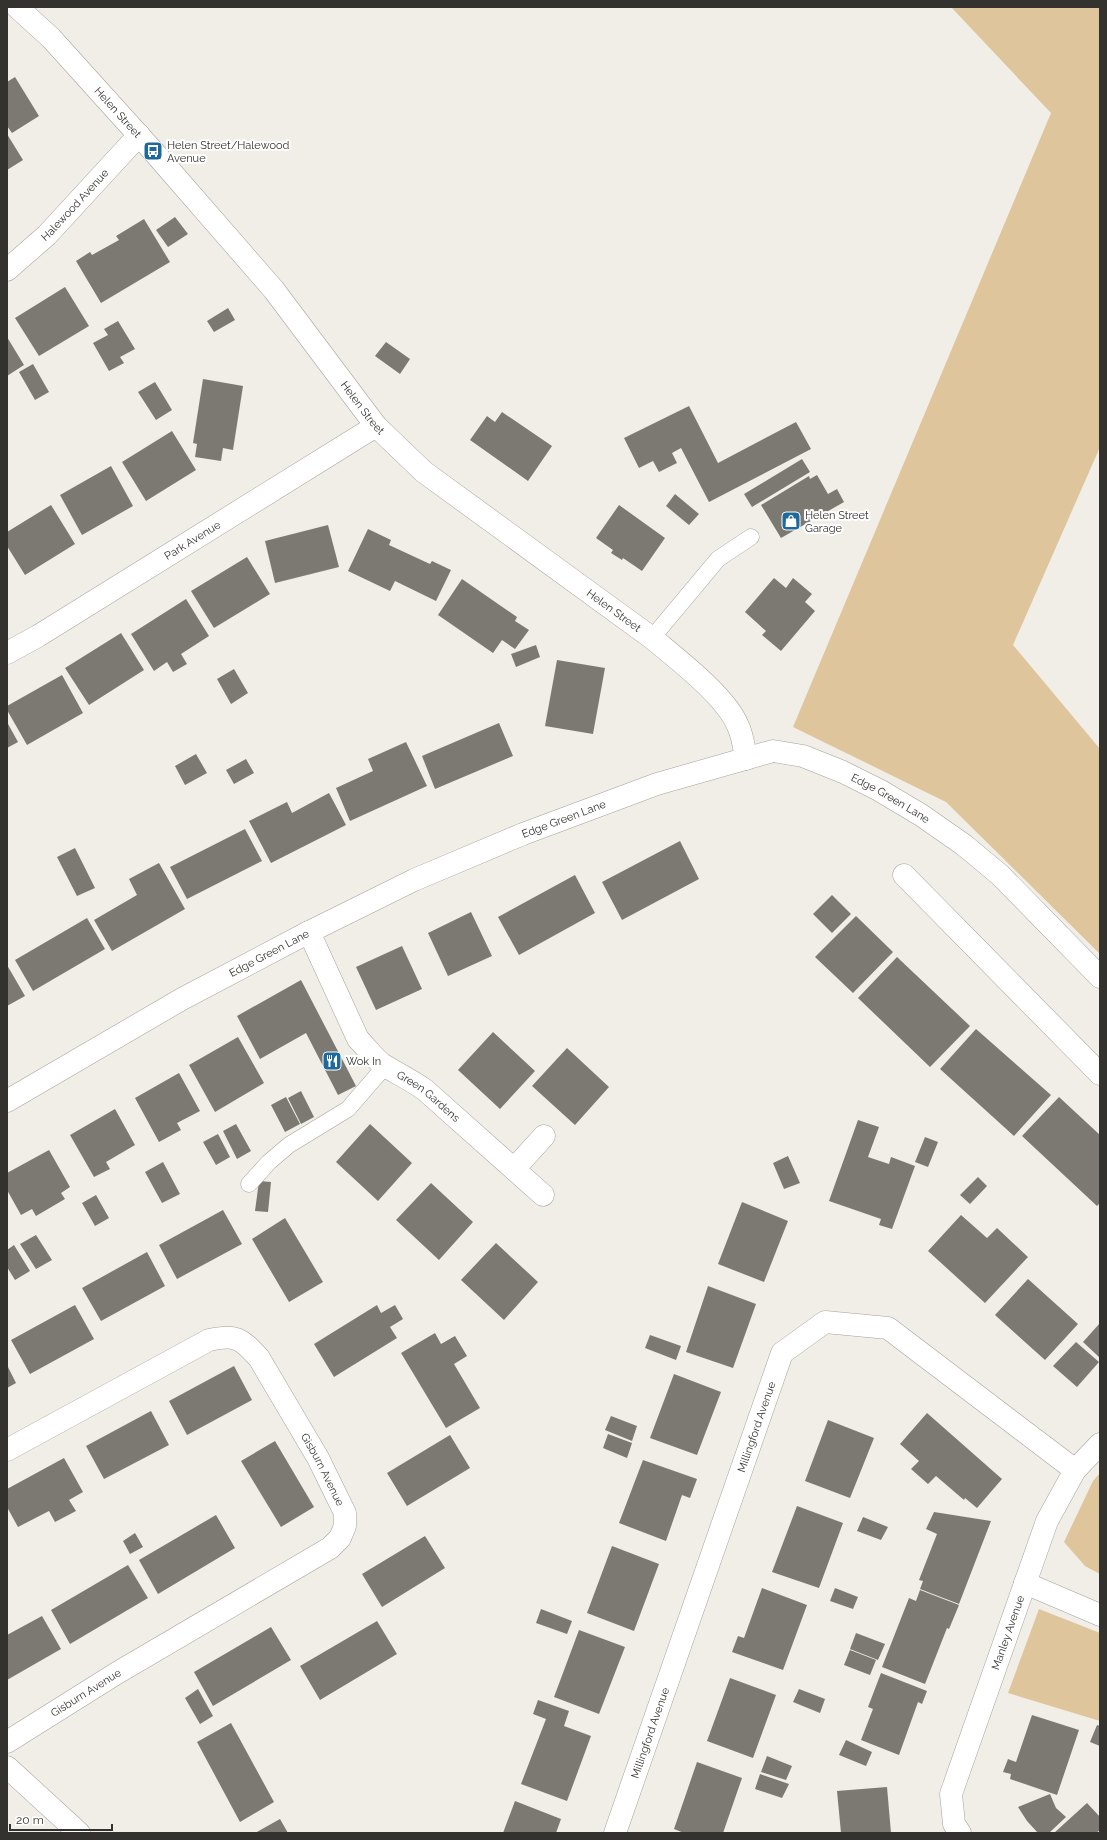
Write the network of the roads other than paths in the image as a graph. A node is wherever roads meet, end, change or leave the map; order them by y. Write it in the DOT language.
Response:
graph roads {
  1 [pos="17,7"];
  2 [pos="139,135"];
  3 [pos="7,270"];
  4 [pos="376,426"];
  5 [pos="751,537"];
  6 [pos="652,638"];
  7 [pos="7,653"];
  8 [pos="746,759"];
  9 [pos="904,875"];
  10 [pos="309,932"];
  11 [pos="1100,976"];
  12 [pos="386,1065"];
  13 [pos="1100,1074"];
  14 [pos="7,1101"];
  15 [pos="544,1136"];
  16 [pos="514,1169"];
  17 [pos="249,1184"];
  18 [pos="543,1195"];
  19 [pos="1100,1444"];
  20 [pos="7,1450"];
  21 [pos="1075,1470"];
  22 [pos="1025,1583"];
  23 [pos="1100,1615"];
  24 [pos="7,1742"];
  25 [pos="7,1767"];
  26 [pos="79,1833"];
  27 [pos="615,1833"];
  28 [pos="960,1833"];
  1 -- 2 [label="street, Helen Street"];
  2 -- 3 [label="street, Halewood Avenue"];
  2 -- 4 [label="street, Helen Street"];
  4 -- 6 [label="street, Helen Street"];
  4 -- 7 [label="street, Park Avenue"];
  5 -- 6 [label="lane"];
  6 -- 8 [label="street, Helen Street"];
  8 -- 10 [label="street, Edge Green Lane"];
  8 -- 11 [label="street, Edge Green Lane"];
  9 -- 13 [label="street"];
  10 -- 12 [label="street, Green Gardens"];
  10 -- 14 [label="street, Edge Green Lane"];
  12 -- 16 [label="street, Green Gardens"];
  12 -- 17 [label="lane"];
  15 -- 16 [label="street"];
  16 -- 18 [label="street, Green Gardens"];
  19 -- 21 [label="street, Manley Avenue"];
  20 -- 24 [label="street, Gisburn Avenue"];
  21 -- 22 [label="street, Manley Avenue"];
  21 -- 27 [label="street, Millingford Avenue"];
  22 -- 23 [label="street"];
  22 -- 28 [label="street, Manley Avenue"];
  25 -- 26 [label="street"];
}
